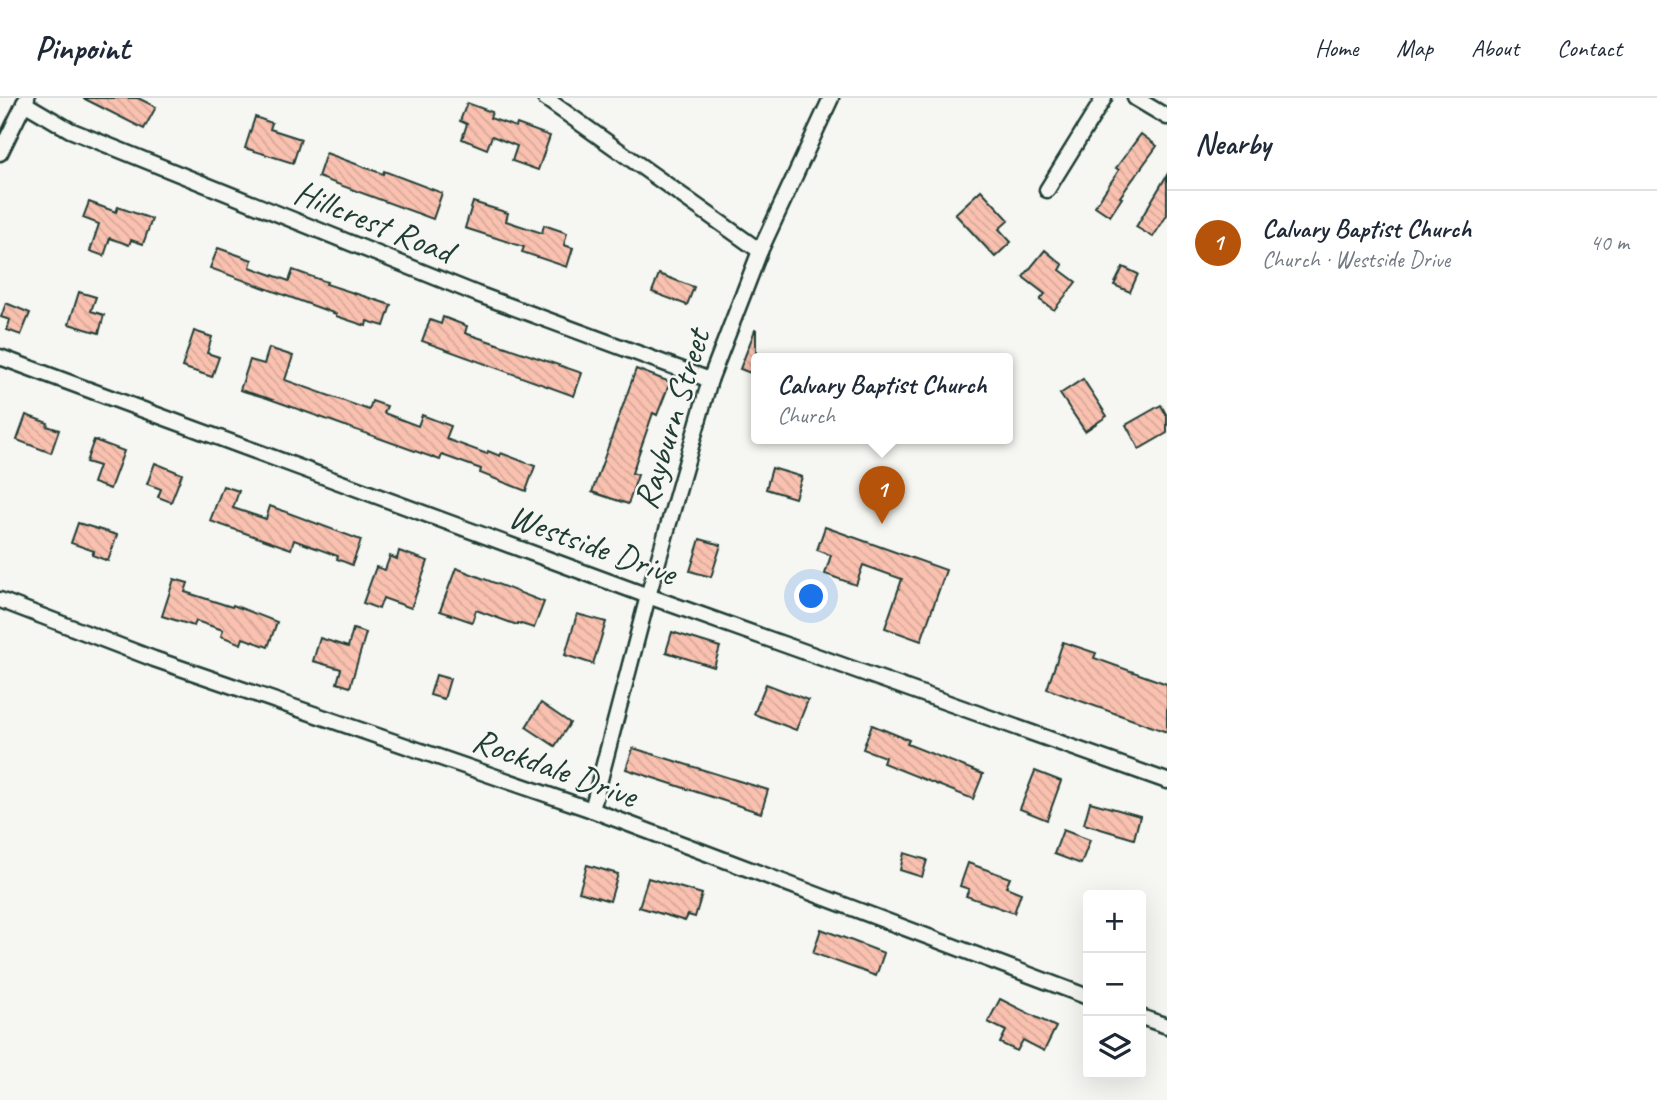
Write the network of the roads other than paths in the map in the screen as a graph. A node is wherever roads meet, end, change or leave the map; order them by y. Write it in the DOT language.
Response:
graph roads {
  1 [pos="545,98"];
  2 [pos="831,98"];
  3 [pos="1104,98"];
  4 [pos="1135,98"];
  5 [pos="25,100"];
  6 [pos="1167,117"];
  7 [pos="0,153"];
  8 [pos="1047,190"];
  9 [pos="760,251"];
  10 [pos="0,357"];
  11 [pos="710,380"];
  12 [pos="648,596"];
  13 [pos="0,600"];
  14 [pos="1167,781"];
  15 [pos="592,810"];
  16 [pos="1083,995"];
  17 [pos="1146,1019"];
  18 [pos="1167,1026"];
  1 -- 9 [label="street"];
  2 -- 9 [label="street, Rayburn Street"];
  3 -- 8 [label="street"];
  4 -- 6 [label="street"];
  5 -- 7 [label="street"];
  5 -- 11 [label="street, Hillcrest Road"];
  9 -- 11 [label="street, Rayburn Street"];
  10 -- 12 [label="street, Westside Drive"];
  11 -- 12 [label="street, Rayburn Street"];
  12 -- 14 [label="street, Westside Drive"];
  12 -- 15 [label="street, Rayburn Street"];
  13 -- 15 [label="street, Rockdale Drive"];
  15 -- 16 [label="street, Rockdale Drive"];
  17 -- 18 [label="street"];
}
